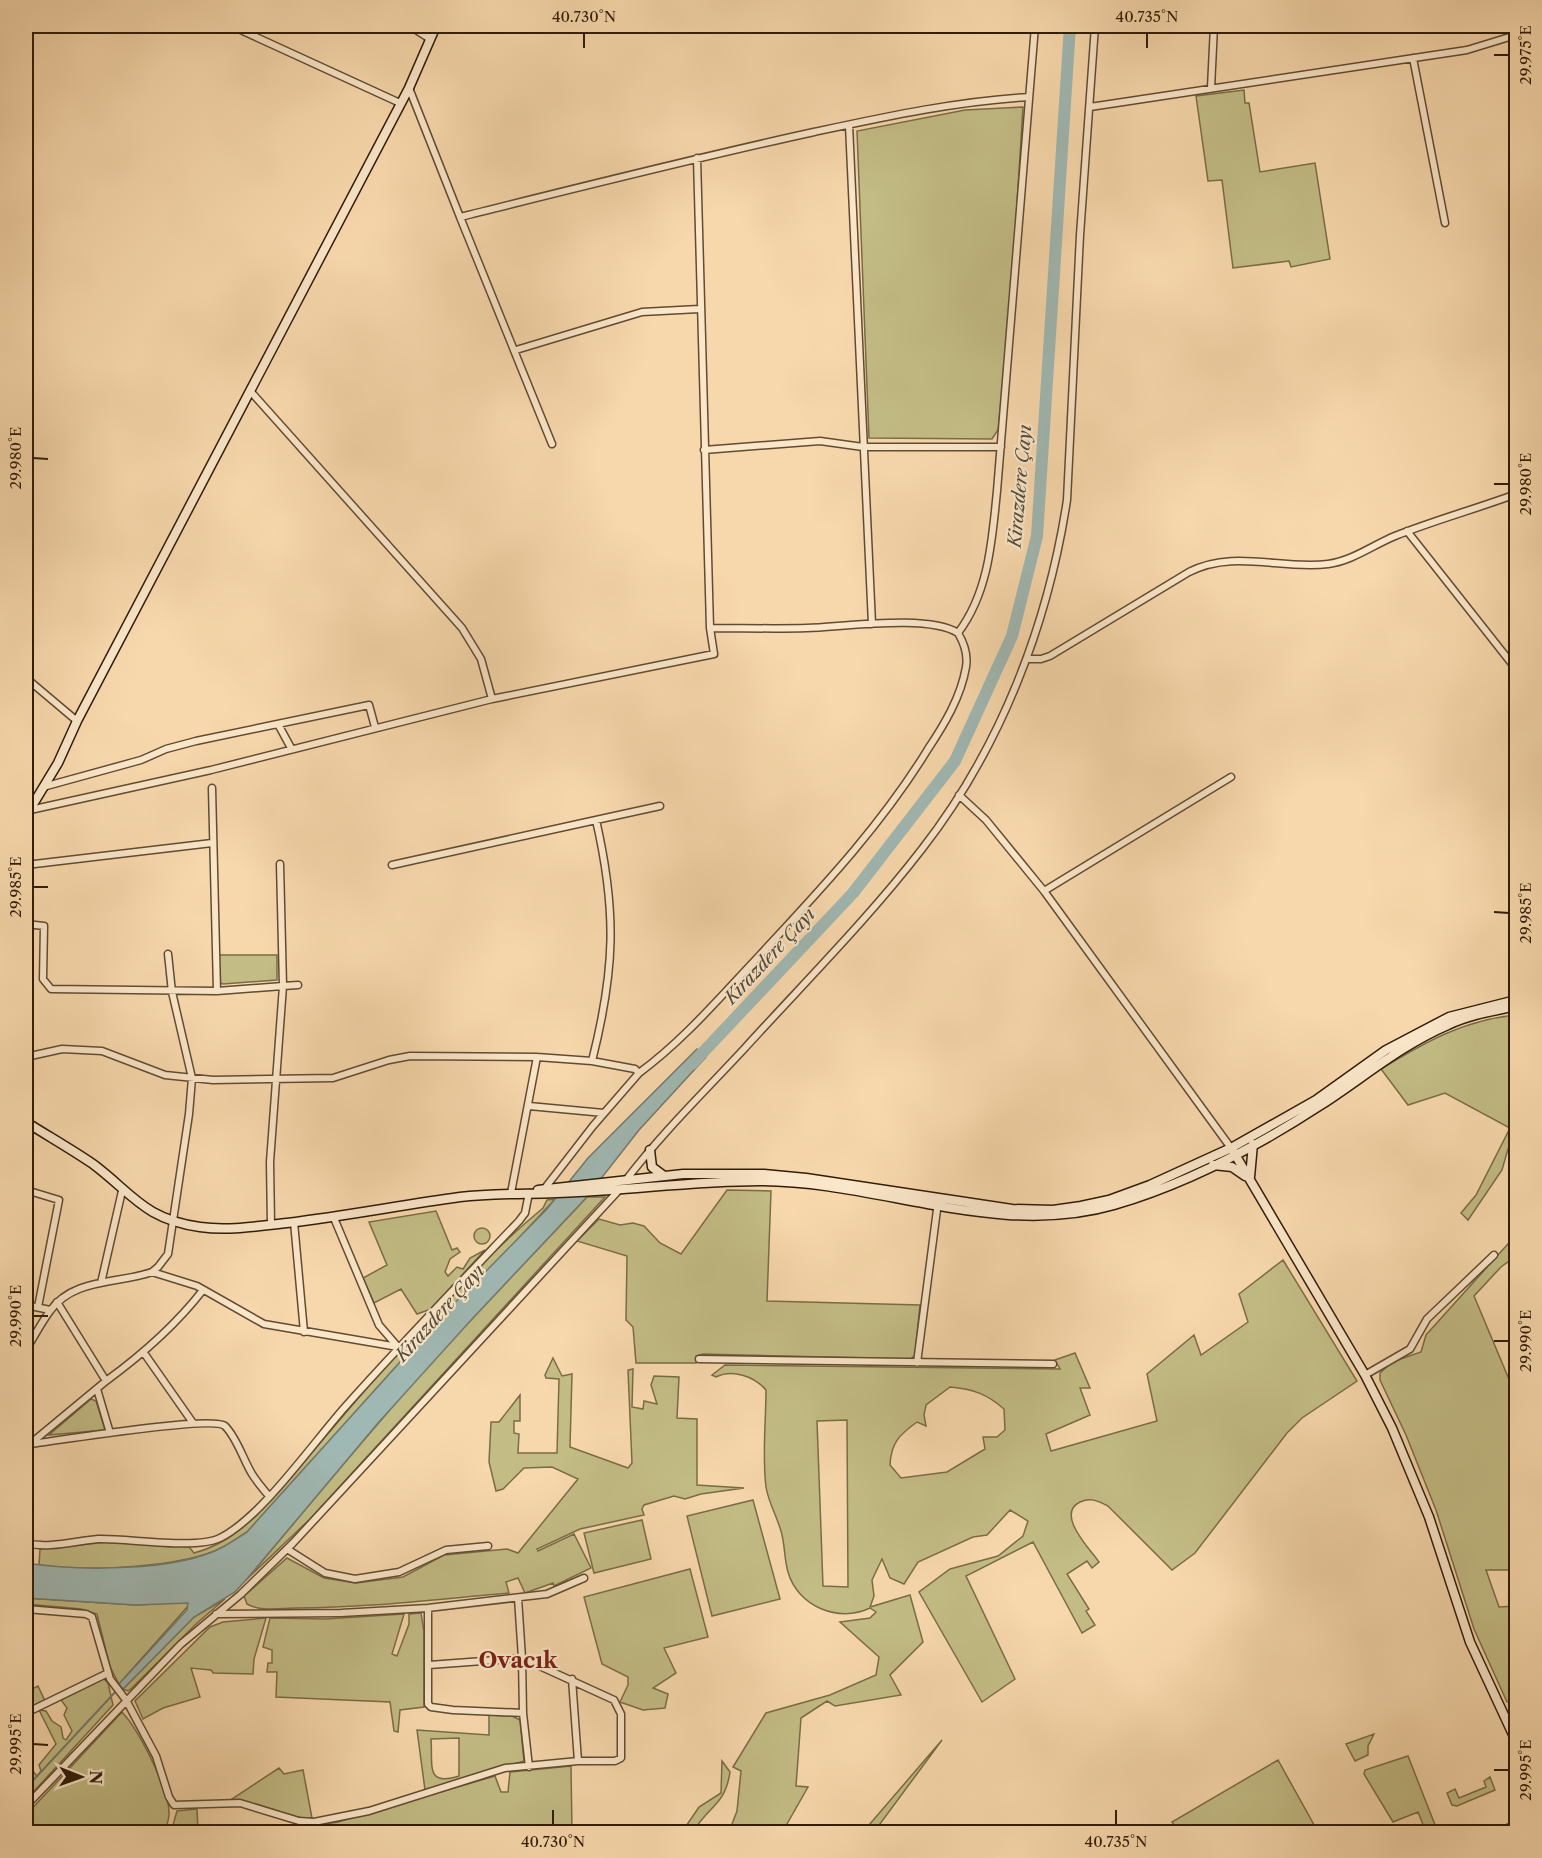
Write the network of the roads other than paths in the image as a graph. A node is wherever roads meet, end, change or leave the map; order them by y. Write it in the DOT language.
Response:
graph roads {
  1 [pos="232,26"];
  2 [pos="410,26"];
  3 [pos="436,26"];
  4 [pos="1035,26"];
  5 [pos="1095,26"];
  6 [pos="1214,26"];
  7 [pos="1516,35"];
  8 [pos="430,39"];
  9 [pos="1413,58"];
  10 [pos="409,88"];
  11 [pos="1211,88"];
  12 [pos="1029,97"];
  13 [pos="400,103"];
  14 [pos="1090,107"];
  15 [pos="849,125"];
  16 [pos="697,158"];
  17 [pos="459,217"];
  18 [pos="1445,223"];
  19 [pos="699,309"];
  20 [pos="516,350"];
  21 [pos="251,392"];
  22 [pos="552,444"];
  23 [pos="863,447"];
  24 [pos="1001,447"];
  25 [pos="704,450"];
  26 [pos="1516,494"];
  27 [pos="1407,531"];
  28 [pos="872,624"];
  29 [pos="710,628"];
  30 [pos="958,633"];
  31 [pos="1027,659"];
  32 [pos="1516,667"];
  33 [pos="26,678"];
  34 [pos="492,699"];
  35 [pos="77,721"];
  36 [pos="278,724"];
  37 [pos="375,727"];
  38 [pos="291,748"];
  39 [pos="1231,777"];
  40 [pos="43,787"];
  41 [pos="212,788"];
  42 [pos="959,795"];
  43 [pos="660,806"];
  44 [pos="27,813"];
  45 [pos="596,820"];
  46 [pos="212,843"];
  47 [pos="280,864"];
  48 [pos="26,865"];
  49 [pos="392,865"];
  50 [pos="1044,891"];
  51 [pos="26,924"];
  52 [pos="168,954"];
  53 [pos="298,985"];
  54 [pos="283,986"];
  55 [pos="217,991"];
  56 [pos="172,992"];
  57 [pos="1516,1000"];
  58 [pos="1516,1006"];
  59 [pos="26,1057"];
  60 [pos="537,1057"];
  61 [pos="592,1061"];
  62 [pos="639,1073"];
  63 [pos="192,1078"];
  64 [pos="274,1080"];
  65 [pos="529,1106"];
  66 [pos="604,1113"];
  67 [pos="26,1122"];
  68 [pos="1253,1144"];
  69 [pos="650,1150"];
  70 [pos="1233,1151"];
  71 [pos="1211,1165"];
  72 [pos="664,1176"];
  73 [pos="1250,1181"];
  74 [pos="625,1182"];
  75 [pos="613,1188"];
  76 [pos="26,1190"];
  77 [pos="551,1190"];
  78 [pos="122,1191"];
  79 [pos="511,1193"];
  80 [pos="529,1193"];
  81 [pos="938,1201"];
  82 [pos="334,1218"];
  83 [pos="173,1221"];
  84 [pos="294,1222"];
  85 [pos="271,1225"];
  86 [pos="1494,1255"];
  87 [pos="152,1272"];
  88 [pos="101,1283"];
  89 [pos="203,1290"];
  90 [pos="57,1302"];
  91 [pos="26,1305"];
  92 [pos="38,1307"];
  93 [pos="50,1310"];
  94 [pos="304,1332"];
  95 [pos="398,1347"];
  96 [pos="26,1350"];
  97 [pos="144,1353"];
  98 [pos="699,1359"];
  99 [pos="917,1363"];
  100 [pos="1053,1364"];
  101 [pos="1365,1375"];
  102 [pos="106,1381"];
  103 [pos="97,1389"];
  104 [pos="193,1423"];
  105 [pos="110,1433"];
  106 [pos="28,1446"];
  107 [pos="269,1496"];
  108 [pos="26,1543"];
  109 [pos="488,1546"];
  110 [pos="287,1549"];
  111 [pos="584,1578"];
  112 [pos="518,1598"];
  113 [pos="26,1608"];
  114 [pos="428,1608"];
  115 [pos="215,1614"];
  116 [pos="522,1658"];
  117 [pos="429,1665"];
  118 [pos="108,1673"];
  119 [pos="572,1679"];
  120 [pos="124,1697"];
  121 [pos="26,1713"];
  122 [pos="523,1713"];
  123 [pos="1516,1741"];
  124 [pos="578,1761"];
  125 [pos="528,1767"];
  126 [pos="26,1806"];
  127 [pos="1516,1827"];
  128 [pos="1500,1833"];
  1 -- 13 [label="street"];
  2 -- 8 [label="street"];
  3 -- 8 [label="main road"];
  4 -- 12 [label="street"];
  5 -- 14 [label="street"];
  6 -- 11 [label="street"];
  7 -- 9 [label="street"];
  8 -- 10 [label="main road"];
  9 -- 11 [label="street"];
  9 -- 18 [label="street"];
  10 -- 13 [label="main road"];
  10 -- 17 [label="street"];
  11 -- 14 [label="street"];
  12 -- 15 [label="street"];
  12 -- 24 [label="street"];
  13 -- 21 [label="main road"];
  14 -- 31 [label="street"];
  15 -- 16 [label="street"];
  15 -- 23 [label="street"];
  16 -- 17 [label="street"];
  16 -- 19 [label="street"];
  17 -- 20 [label="street"];
  19 -- 20 [label="street"];
  19 -- 25 [label="street"];
  20 -- 22 [label="street"];
  21 -- 34 [label="street"];
  21 -- 35 [label="main road"];
  23 -- 24 [label="street"];
  23 -- 25 [label="street"];
  23 -- 28 [label="street"];
  24 -- 30 [label="street"];
  25 -- 29 [label="street"];
  26 -- 27 [label="street"];
  27 -- 31 [label="street"];
  27 -- 32 [label="street"];
  28 -- 29 [label="street"];
  28 -- 30 [label="street"];
  29 -- 34 [label="street"];
  30 -- 62 [label="street"];
  31 -- 42 [label="street"];
  33 -- 35 [label="street"];
  34 -- 37 [label="street"];
  35 -- 40 [label="main road"];
  36 -- 37 [label="street"];
  36 -- 38 [label="street"];
  36 -- 40 [label="street"];
  37 -- 38 [label="street"];
  38 -- 44 [label="street"];
  39 -- 50 [label="street"];
  40 -- 44 [label="main road"];
  41 -- 46 [label="street"];
  42 -- 50 [label="street"];
  42 -- 69 [label="street"];
  43 -- 45 [label="street"];
  45 -- 49 [label="street"];
  45 -- 61 [label="street"];
  46 -- 48 [label="street"];
  46 -- 55 [label="street"];
  47 -- 54 [label="street"];
  50 -- 70 [label="street"];
  51 -- 56 [label="street"];
  52 -- 56 [label="street"];
  53 -- 54 [label="street"];
  54 -- 55 [label="street"];
  54 -- 64 [label="street"];
  55 -- 56 [label="street"];
  56 -- 63 [label="street"];
  57 -- 70 [label="main road"];
  58 -- 68 [label="main road"];
  59 -- 63 [label="street"];
  60 -- 61 [label="street"];
  60 -- 64 [label="street"];
  60 -- 65 [label="street"];
  61 -- 62 [label="street"];
  62 -- 66 [label="street"];
  63 -- 64 [label="street"];
  63 -- 83 [label="street"];
  64 -- 85 [label="street"];
  65 -- 66 [label="street"];
  65 -- 79 [label="street"];
  66 -- 77 [label="street"];
  67 -- 78 [label="main road"];
  68 -- 70 [label="main road"];
  68 -- 73 [label="main road"];
  69 -- 72 [label="main road"];
  69 -- 74 [label="street"];
  70 -- 71 [label="main road"];
  70 -- 73 [label="main road"];
  70 -- 81 [label="main road"];
  71 -- 73 [label="main road"];
  71 -- 81 [label="main road"];
  72 -- 74 [label="main road"];
  72 -- 81 [label="main road"];
  73 -- 101 [label="main road"];
  74 -- 75 [label="main road"];
  75 -- 77 [label="main road"];
  75 -- 81 [label="main road"];
  75 -- 110 [label="street"];
  76 -- 92 [label="street"];
  77 -- 80 [label="main road"];
  78 -- 83 [label="main road"];
  78 -- 88 [label="street"];
  79 -- 80 [label="main road"];
  79 -- 82 [label="main road"];
  80 -- 95 [label="street"];
  81 -- 99 [label="street"];
  82 -- 84 [label="main road"];
  82 -- 95 [label="street"];
  83 -- 85 [label="main road"];
  83 -- 87 [label="street"];
  84 -- 85 [label="main road"];
  84 -- 94 [label="street"];
  86 -- 101 [label="street"];
  87 -- 88 [label="street"];
  87 -- 89 [label="street"];
  88 -- 90 [label="street"];
  89 -- 94 [label="street"];
  89 -- 97 [label="street"];
  90 -- 93 [label="street"];
  90 -- 102 [label="street"];
  91 -- 92 [label="street"];
  92 -- 93 [label="street"];
  93 -- 96 [label="street"];
  94 -- 95 [label="street"];
  95 -- 107 [label="street"];
  97 -- 102 [label="street"];
  97 -- 104 [label="street"];
  98 -- 99 [label="street"];
  99 -- 100 [label="street"];
  101 -- 123 [label="main road"];
  102 -- 103 [label="street"];
  103 -- 105 [label="street"];
  103 -- 106 [label="street"];
  104 -- 105 [label="street"];
  104 -- 107 [label="street"];
  105 -- 106 [label="street"];
  107 -- 108 [label="street"];
  109 -- 110 [label="street"];
  110 -- 115 [label="street"];
  111 -- 112 [label="street"];
  112 -- 114 [label="street"];
  112 -- 116 [label="street"];
  113 -- 118 [label="street"];
  114 -- 115 [label="street"];
  114 -- 117 [label="street"];
  115 -- 120 [label="street"];
  116 -- 117 [label="street"];
  116 -- 119 [label="street"];
  116 -- 122 [label="street"];
  117 -- 122 [label="street"];
  118 -- 120 [label="street"];
  118 -- 121 [label="street"];
  119 -- 124 [label="street"];
  119 -- 124 [label="street"];
  120 -- 125 [label="street"];
  120 -- 126 [label="street"];
  122 -- 125 [label="street"];
  124 -- 125 [label="street"];
  127 -- 128 [label="main road"];
}
